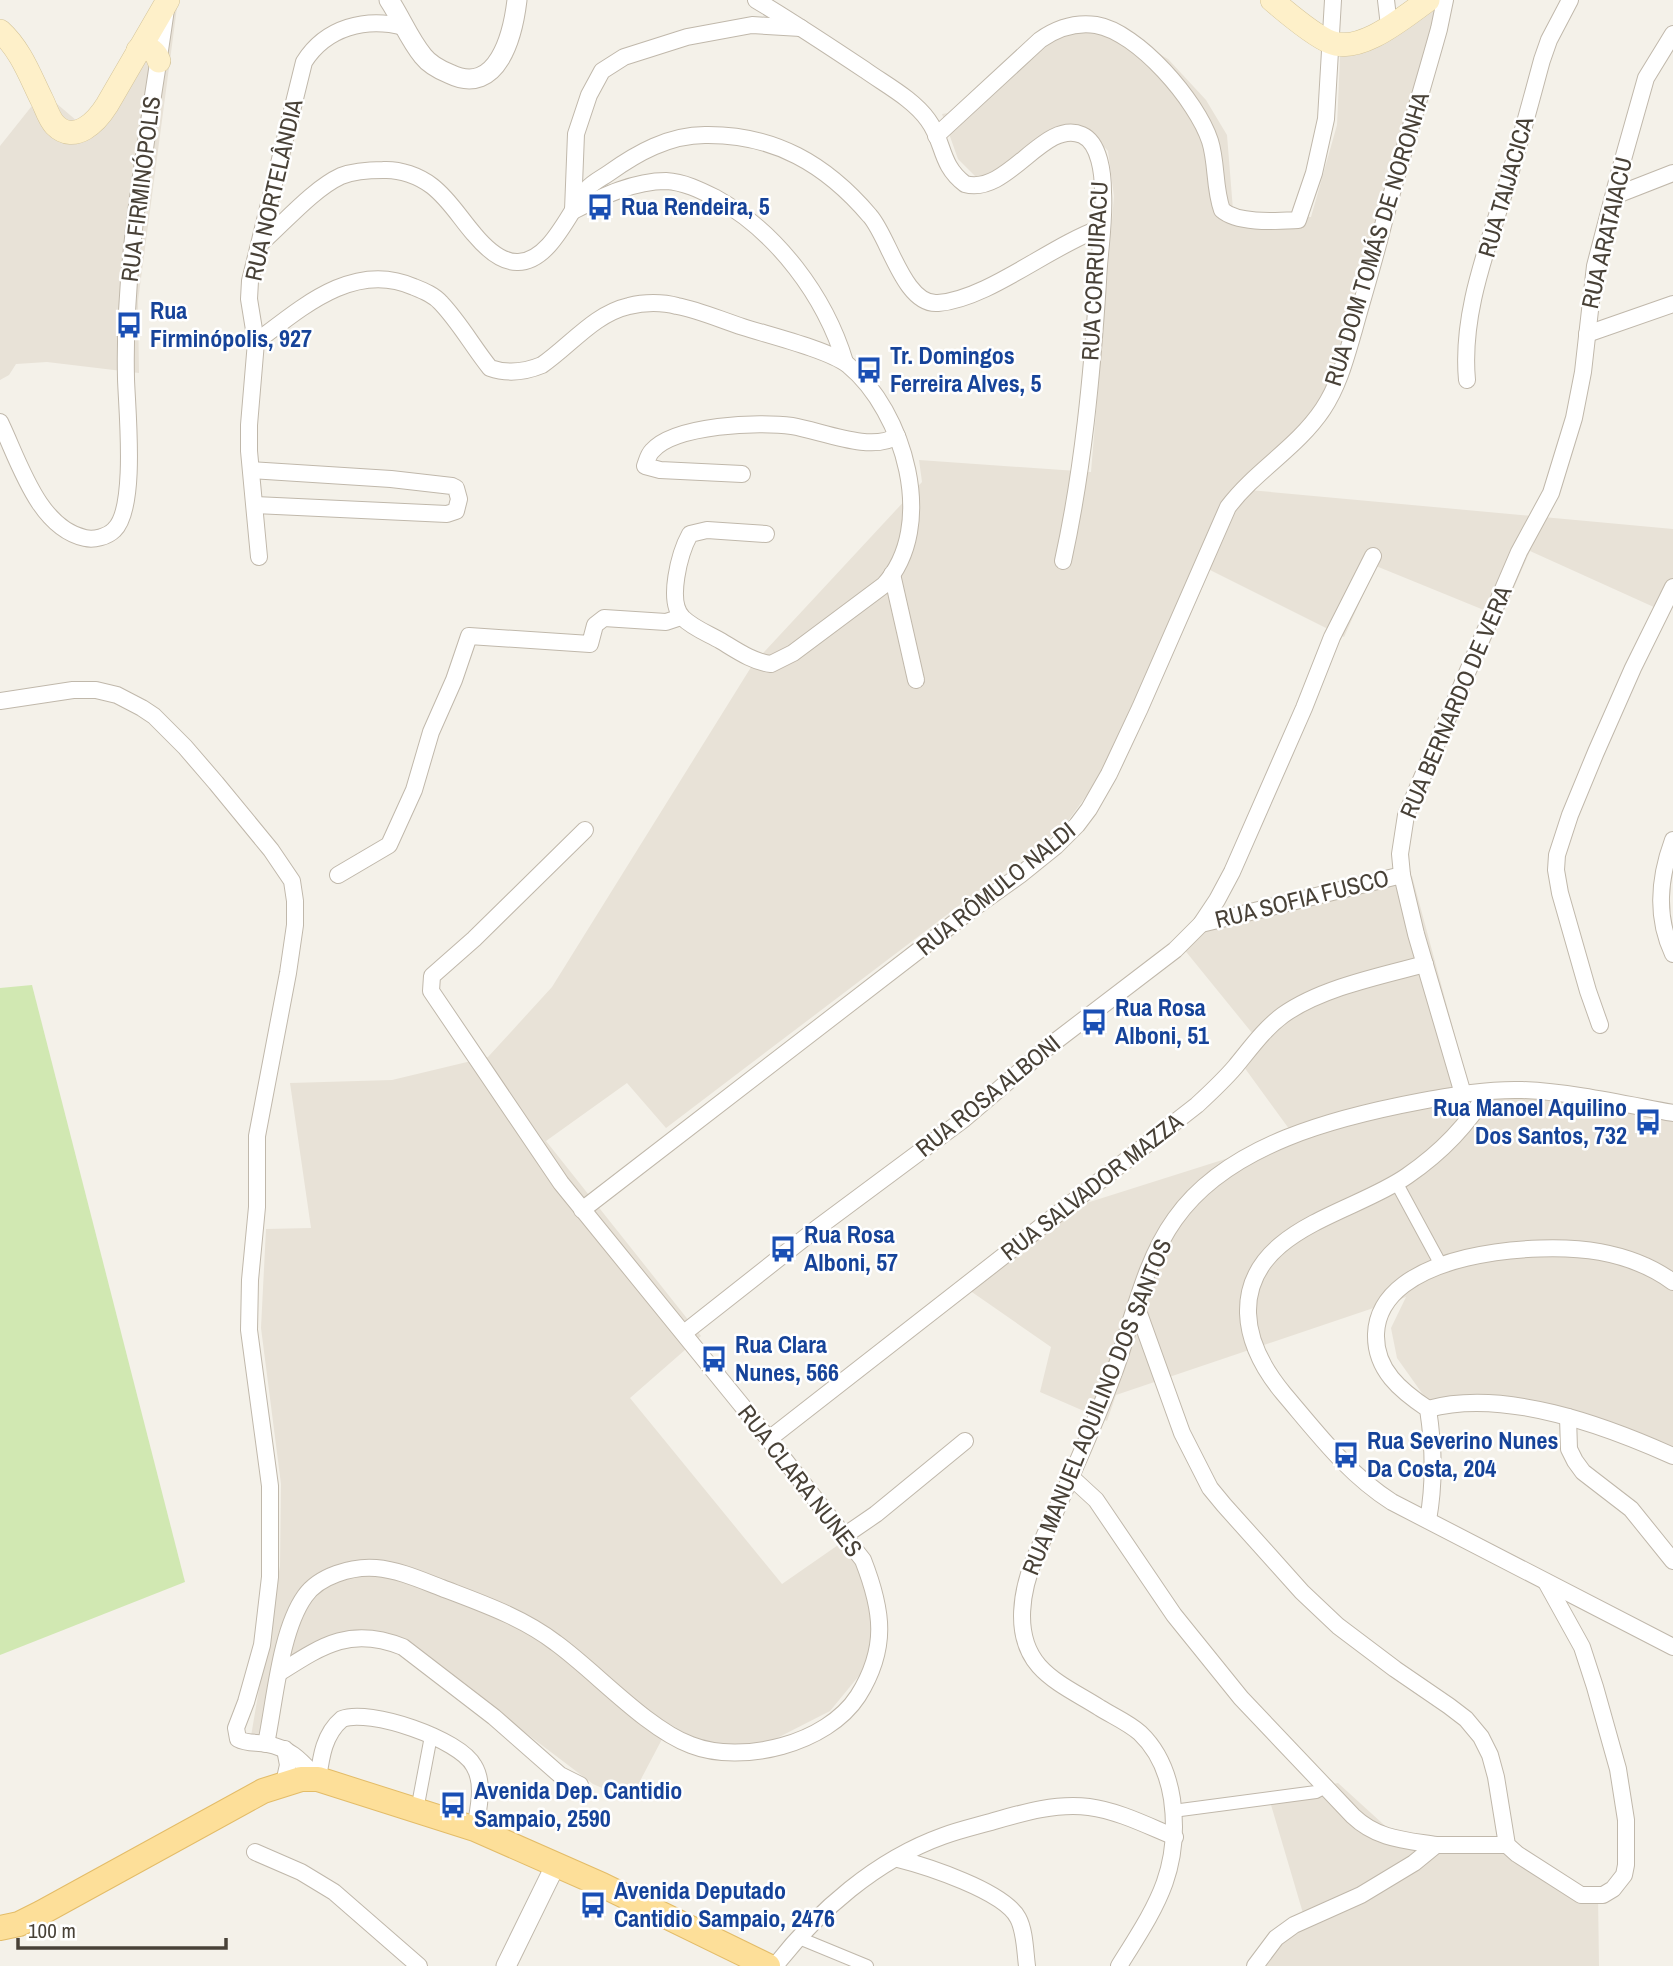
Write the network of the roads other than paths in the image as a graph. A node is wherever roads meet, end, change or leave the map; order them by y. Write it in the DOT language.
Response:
graph roads {
  1 [pos="389,0"];
  2 [pos="517,0"];
  3 [pos="756,0"];
  4 [pos="1272,0"];
  5 [pos="1333,0"];
  6 [pos="1386,0"];
  7 [pos="1427,0"];
  8 [pos="1445,0"];
  9 [pos="1570,0"];
  10 [pos="168,2"];
  11 [pos="1390,26"];
  12 [pos="404,27"];
  13 [pos="803,29"];
  14 [pos="0,31"];
  15 [pos="1673,34"];
  16 [pos="1330,42"];
  17 [pos="138,50"];
  18 [pos="159,61"];
  19 [pos="936,136"];
  20 [pos="1673,173"];
  21 [pos="1614,196"];
  22 [pos="573,211"];
  23 [pos="1101,228"];
  24 [pos="260,244"];
  25 [pos="1673,304"];
  26 [pos="1587,334"];
  27 [pos="256,342"];
  28 [pos="845,362"];
  29 [pos="1467,380"];
  30 [pos="0,422"];
  31 [pos="897,436"];
  32 [pos="1276,459"];
  33 [pos="251,470"];
  34 [pos="742,474"];
  35 [pos="1555,480"];
  36 [pos="255,505"];
  37 [pos="766,534"];
  38 [pos="1373,556"];
  39 [pos="259,557"];
  40 [pos="1063,561"];
  41 [pos="892,574"];
  42 [pos="1673,587"];
  43 [pos="681,617"];
  44 [pos="916,680"];
  45 [pos="0,701"];
  46 [pos="586,830"];
  47 [pos="1673,840"];
  48 [pos="1402,874"];
  49 [pos="338,876"];
  50 [pos="1201,924"];
  51 [pos="1673,954"];
  52 [pos="1425,964"];
  53 [pos="1600,1025"];
  54 [pos="1487,1092"];
  55 [pos="1463,1094"];
  56 [pos="1673,1113"];
  57 [pos="1396,1182"];
  58 [pos="582,1210"];
  59 [pos="1441,1265"];
  60 [pos="1673,1282"];
  61 [pos="1137,1308"];
  62 [pos="684,1334"];
  63 [pos="1428,1409"];
  64 [pos="1568,1417"];
  65 [pos="769,1439"];
  66 [pos="965,1440"];
  67 [pos="1673,1456"];
  68 [pos="1071,1477"];
  69 [pos="1428,1520"];
  70 [pos="844,1536"];
  71 [pos="1673,1561"];
  72 [pos="1546,1583"];
  73 [pos="1673,1647"];
  74 [pos="279,1673"];
  75 [pos="430,1736"];
  76 [pos="258,1743"];
  77 [pos="285,1749"];
  78 [pos="318,1779"];
  79 [pos="284,1783"];
  80 [pos="580,1785"];
  81 [pos="1327,1786"];
  82 [pos="417,1810"];
  83 [pos="1173,1811"];
  84 [pos="475,1829"];
  85 [pos="1175,1837"];
  86 [pos="1507,1844"];
  87 [pos="1436,1845"];
  88 [pos="255,1852"];
  89 [pos="898,1859"];
  90 [pos="556,1864"];
  91 [pos="0,1928"];
  92 [pos="799,1938"];
  93 [pos="419,1966"];
  94 [pos="506,1966"];
  95 [pos="768,1966"];
  96 [pos="775,1966"];
  97 [pos="867,1966"];
  98 [pos="1027,1966"];
  99 [pos="1119,1966"];
  100 [pos="1255,1966"];
  1 -- 12 [label="street"];
  2 -- 12 [label="street"];
  3 -- 13 [label="street"];
  4 -- 16 [label="main road"];
  5 -- 16 [label="street"];
  6 -- 11 [label="street"];
  7 -- 11 [label="main road"];
  8 -- 32 [label="street, RUA DOM TOMÁS DE NORONHA"];
  9 -- 29 [label="street, RUA TAIJACICA"];
  10 -- 17 [label="main road"];
  10 -- 18 [label="street, RUA FIRMINÓPOLIS"];
  11 -- 16 [label="main road"];
  12 -- 24 [label="street, RUA NORTELÂNDIA"];
  13 -- 19 [label="street"];
  13 -- 22 [label="street"];
  14 -- 17 [label="main road"];
  15 -- 21 [label="street, RUA ARATAIACU"];
  16 -- 19 [label="street"];
  17 -- 18 [label="main road"];
  18 -- 30 [label="street, RUA FIRMINÓPOLIS"];
  19 -- 23 [label="street, RUA CORRUIRACU"];
  20 -- 21 [label="street"];
  21 -- 26 [label="street, RUA ARATAIACU"];
  22 -- 23 [label="street"];
  22 -- 24 [label="street"];
  22 -- 28 [label="street"];
  23 -- 40 [label="street, RUA CORRUIRACU"];
  24 -- 27 [label="street, RUA NORTELÂNDIA"];
  25 -- 26 [label="street"];
  26 -- 35 [label="street, RUA ARATAIACU"];
  27 -- 28 [label="street"];
  27 -- 33 [label="street, RUA NORTELÂNDIA"];
  28 -- 31 [label="street"];
  31 -- 34 [label="street"];
  31 -- 41 [label="street"];
  32 -- 58 [label="street, RUA RÔMULO NALDI"];
  33 -- 36 [label="street, RUA NORTELÂNDIA"];
  33 -- 36 [label="street"];
  35 -- 48 [label="street, RUA BERNARDO DE VERA"];
  36 -- 39 [label="street, RUA NORTELÂNDIA"];
  37 -- 43 [label="street"];
  38 -- 50 [label="street, RUA ROSA ALBONI"];
  41 -- 43 [label="street"];
  41 -- 44 [label="street"];
  42 -- 53 [label="street"];
  43 -- 49 [label="street"];
  45 -- 76 [label="street"];
  46 -- 58 [label="street, RUA CLARA NUNES"];
  47 -- 51 [label="street"];
  48 -- 50 [label="street, RUA SOFIA FUSCO"];
  48 -- 52 [label="street, RUA BERNARDO DE VERA"];
  50 -- 62 [label="street, RUA ROSA ALBONI"];
  52 -- 55 [label="street, RUA BERNARDO DE VERA"];
  52 -- 65 [label="street, RUA SALVADOR MAZZA"];
  54 -- 55 [label="street, RUA MANUEL AQUILINO DOS SANTOS"];
  54 -- 56 [label="street, RUA MANUEL AQUILINO DOS SANTOS"];
  54 -- 57 [label="street"];
  55 -- 61 [label="street, RUA MANUEL AQUILINO DOS SANTOS"];
  57 -- 59 [label="street"];
  57 -- 69 [label="street"];
  58 -- 62 [label="street, RUA CLARA NUNES"];
  59 -- 60 [label="street"];
  59 -- 63 [label="street"];
  61 -- 68 [label="street, RUA MANUEL AQUILINO DOS SANTOS"];
  61 -- 86 [label="street"];
  62 -- 65 [label="street, RUA CLARA NUNES"];
  63 -- 64 [label="street"];
  63 -- 69 [label="street"];
  64 -- 67 [label="street"];
  64 -- 71 [label="street"];
  65 -- 70 [label="street, RUA CLARA NUNES"];
  66 -- 70 [label="street"];
  68 -- 81 [label="street"];
  68 -- 83 [label="street, RUA MANUEL AQUILINO DOS SANTOS"];
  69 -- 72 [label="street"];
  70 -- 74 [label="street, RUA CLARA NUNES"];
  72 -- 73 [label="street"];
  72 -- 86 [label="street"];
  74 -- 76 [label="street, RUA CLARA NUNES"];
  74 -- 80 [label="street"];
  75 -- 78 [label="street"];
  75 -- 82 [label="street"];
  75 -- 84 [label="street"];
  76 -- 77 [label="street"];
  77 -- 78 [label="street"];
  77 -- 79 [label="street"];
  78 -- 79 [label="main road"];
  78 -- 82 [label="main road"];
  79 -- 91 [label="main road"];
  81 -- 83 [label="street"];
  81 -- 87 [label="street"];
  82 -- 84 [label="main road"];
  83 -- 85 [label="street, RUA MANUEL AQUILINO DOS SANTOS"];
  84 -- 90 [label="main road"];
  85 -- 89 [label="street"];
  85 -- 99 [label="street, RUA MANUEL AQUILINO DOS SANTOS"];
  86 -- 87 [label="street"];
  87 -- 100 [label="street"];
  88 -- 93 [label="street"];
  89 -- 92 [label="street"];
  89 -- 98 [label="street"];
  90 -- 94 [label="street"];
  90 -- 95 [label="main road"];
  92 -- 96 [label="street"];
  92 -- 97 [label="street"];
}
